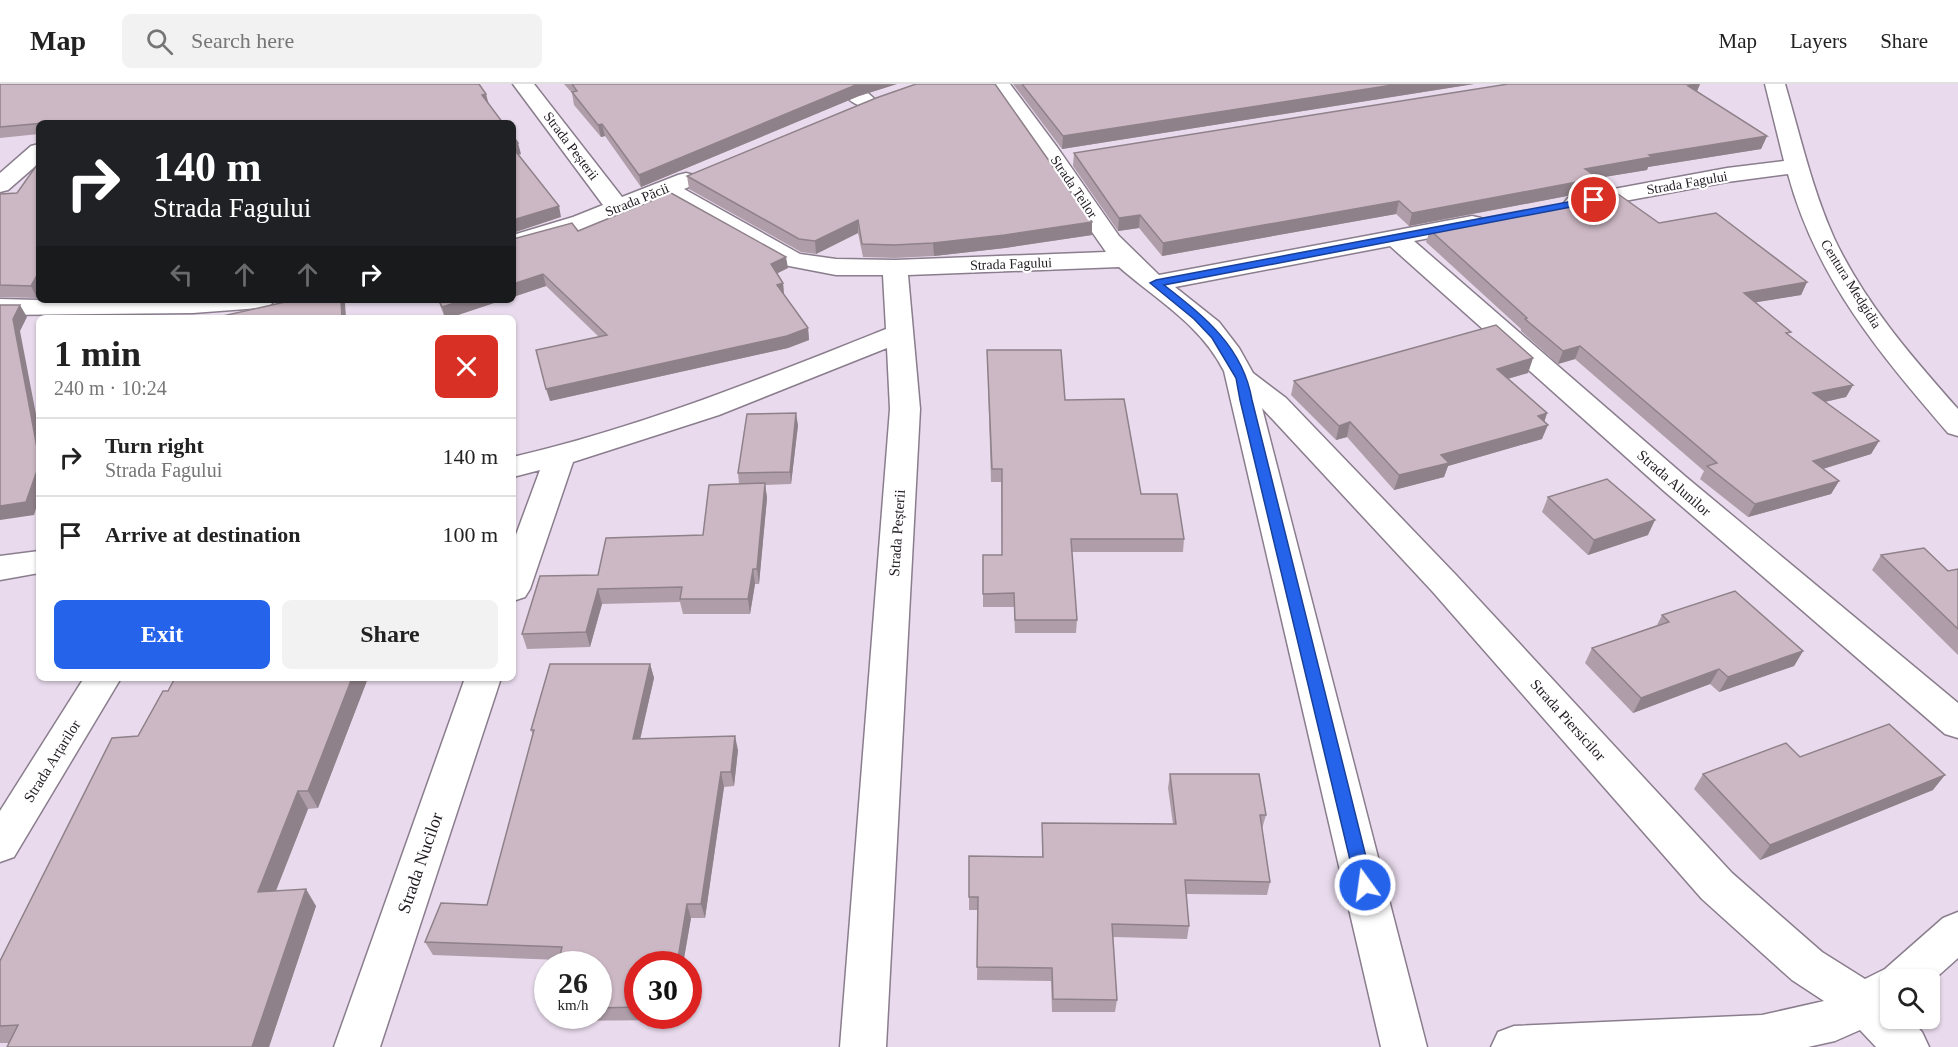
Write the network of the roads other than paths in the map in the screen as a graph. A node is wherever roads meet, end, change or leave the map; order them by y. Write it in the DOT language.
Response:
graph roads {
  1 [pos="523,84"];
  2 [pos="845,84"];
  3 [pos="999,84"];
  4 [pos="1775,84"];
  5 [pos="846,112"];
  6 [pos="10,151"];
  7 [pos="36,151"];
  8 [pos="36,154"];
  9 [pos="1078,155"];
  10 [pos="1055,159"];
  11 [pos="1795,165"];
  12 [pos="707,171"];
  13 [pos="0,185"];
  14 [pos="665,188"];
  15 [pos="618,208"];
  16 [pos="1549,208"];
  17 [pos="1494,219"];
  18 [pos="1394,237"];
  19 [pos="516,242"];
  20 [pos="1127,259"];
  21 [pos="895,268"];
  22 [pos="1156,283"];
  23 [pos="220,303"];
  24 [pos="0,307"];
  25 [pos="78,313"];
  26 [pos="900,333"];
  27 [pos="1242,378"];
  28 [pos="1958,427"];
  29 [pos="560,457"];
  30 [pos="516,466"];
  31 [pos="36,562"];
  32 [pos="0,568"];
  33 [pos="516,581"];
  34 [pos="102,681"];
  35 [pos="482,681"];
  36 [pos="1958,724"];
  37 [pos="0,844"];
  38 [pos="1958,931"];
  39 [pos="1915,969"];
  40 [pos="1878,995"];
  41 [pos="357,1047"];
  42 [pos="863,1047"];
  43 [pos="1404,1047"];
  44 [pos="1514,1047"];
  45 [pos="1906,1047"];
  1 -- 15 [label="street, Strada Peșterii"];
  2 -- 5 [label="street"];
  3 -- 10 [label="street, Strada Teilor"];
  4 -- 11 [label="street, Centura Medgidia"];
  6 -- 7 [label="street"];
  8 -- 13 [label="street"];
  9 -- 10 [label="street"];
  10 -- 20 [label="street, Strada Teilor"];
  11 -- 16 [label="street, Strada Fagului"];
  11 -- 28 [label="street, Centura Medgidia"];
  12 -- 14 [label="street, Strada Păcii"];
  14 -- 15 [label="street, Strada Păcii"];
  14 -- 21 [label="street"];
  15 -- 19 [label="street, Strada Păcii"];
  17 -- 18 [label="street"];
  18 -- 22 [label="street"];
  18 -- 36 [label="street, Strada Alunilor"];
  20 -- 21 [label="street, Strada Fagului"];
  20 -- 22 [label="street, Strada Teilor"];
  21 -- 26 [label="street, Strada Peșterii"];
  22 -- 27 [label="street, Strada Piersicilor"];
  23 -- 25 [label="street"];
  24 -- 25 [label="street"];
  26 -- 29 [label="street"];
  26 -- 42 [label="street, Strada Peșterii"];
  27 -- 40 [label="street, Strada Piersicilor"];
  27 -- 43 [label="street, Strada Piersicilor"];
  29 -- 30 [label="street"];
  29 -- 33 [label="street"];
  31 -- 32 [label="street"];
  34 -- 37 [label="street, Strada Arțarilor"];
  35 -- 41 [label="street, Strada Nucilor"];
  38 -- 39 [label="street"];
  40 -- 44 [label="street"];
  40 -- 45 [label="street, Strada Piersicilor"];
}
